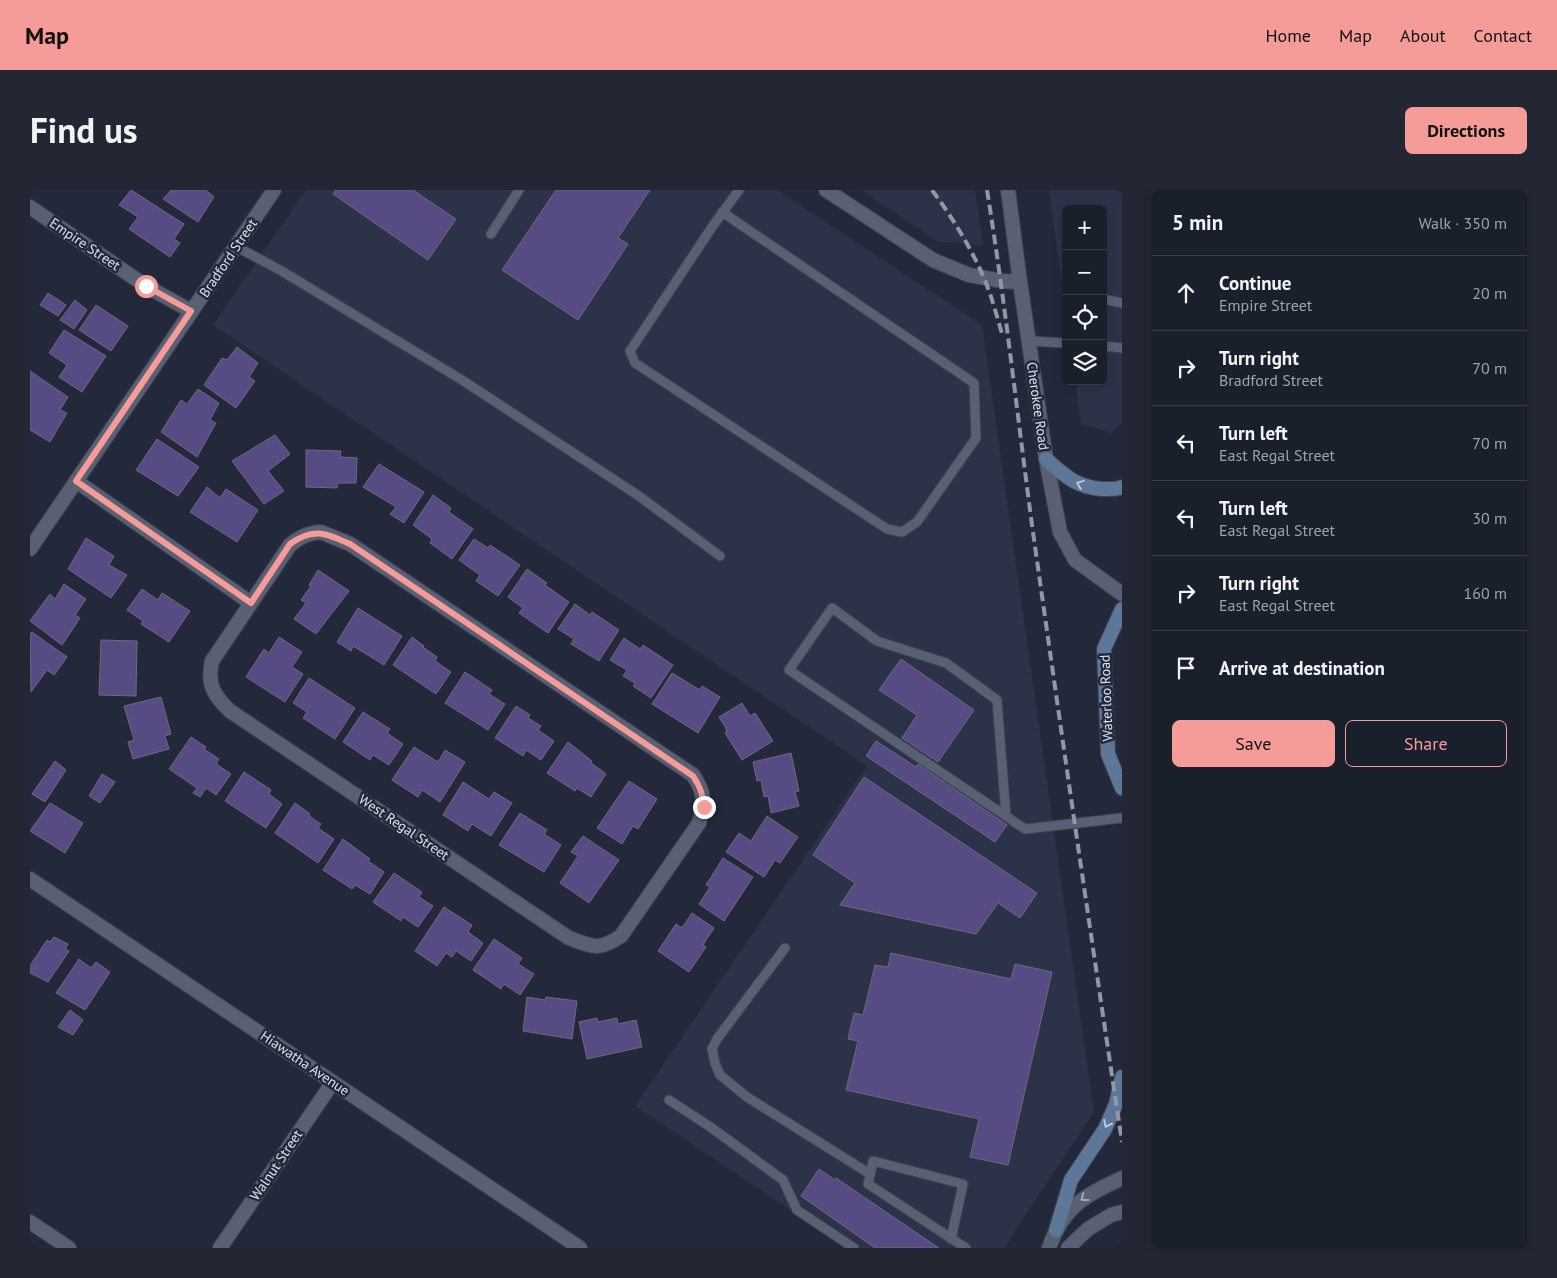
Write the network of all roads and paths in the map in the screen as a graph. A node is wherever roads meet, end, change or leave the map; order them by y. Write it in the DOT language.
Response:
graph roads {
  1 [pos="274,190"];
  2 [pos="518,190"];
  3 [pos="739,190"];
  4 [pos="826,190"];
  5 [pos="1008,190"];
  6 [pos="30,207"];
  7 [pos="722,212"];
  8 [pos="491,234"];
  9 [pos="235,246"];
  10 [pos="1020,282"];
  11 [pos="1107,300"];
  12 [pos="1122,303"];
  13 [pos="191,311"];
  14 [pos="1028,341"];
  15 [pos="1062,343"];
  16 [pos="1107,346"];
  17 [pos="1122,348"];
  18 [pos="1046,459"];
  19 [pos="76,481"];
  20 [pos="1122,487"];
  21 [pos="30,549"];
  22 [pos="720,556"];
  23 [pos="1122,594"];
  24 [pos="251,603"];
  25 [pos="1122,609"];
  26 [pos="1122,788"];
  27 [pos="1006,816"];
  28 [pos="1122,818"];
  29 [pos="30,879"];
  30 [pos="785,948"];
  31 [pos="1122,1077"];
  32 [pos="333,1082"];
  33 [pos="669,1100"];
  34 [pos="870,1174"];
  35 [pos="1122,1178"];
  36 [pos="1122,1212"];
  37 [pos="30,1222"];
  38 [pos="1056,1230"];
  39 [pos="951,1238"];
  40 [pos="69,1248"];
  41 [pos="220,1248"];
  42 [pos="580,1248"];
  43 [pos="854,1248"];
  44 [pos="966,1248"];
  45 [pos="1050,1248"];
  46 [pos="1068,1248"];
  1 -- 9 [label="street, Bradford Street"];
  2 -- 8 [label="lane"];
  3 -- 7 [label="lane"];
  4 -- 10 [label="street"];
  5 -- 10 [label="street, Cherokee Road"];
  6 -- 13 [label="street, Empire Street"];
  7 -- 7 [label="lane"];
  9 -- 13 [label="street, Bradford Street"];
  9 -- 22 [label="lane"];
  10 -- 14 [label="street, Cherokee Road"];
  11 -- 12 [label="lane"];
  13 -- 19 [label="street, Bradford Street"];
  14 -- 15 [label="lane"];
  14 -- 18 [label="street, Cherokee Road"];
  16 -- 17 [label="lane"];
  20 -- 18 [label="main road, one-way"];
  18 -- 23 [label="street, Cherokee Road"];
  19 -- 21 [label="street, Bradford Street"];
  19 -- 24 [label="street"];
  24 -- 24 [label="street, West Regal Street"];
  25 -- 26 [label="main road, Waterloo Road"];
  27 -- 27 [label="lane"];
  27 -- 28 [label="lane"];
  29 -- 32 [label="street, Hiawatha Avenue"];
  30 -- 34 [label="lane"];
  31 -- 38 [label="main road, one-way"];
  32 -- 41 [label="street, Walnut Street"];
  32 -- 42 [label="street, Hiawatha Avenue"];
  33 -- 43 [label="lane"];
  34 -- 39 [label="lane"];
  34 -- 39 [label="lane"];
  35 -- 38 [label="street, one-way"];
  36 -- 46 [label="street"];
  37 -- 40 [label="street"];
  38 -- 45 [label="street"];
  39 -- 44 [label="lane"];
}
